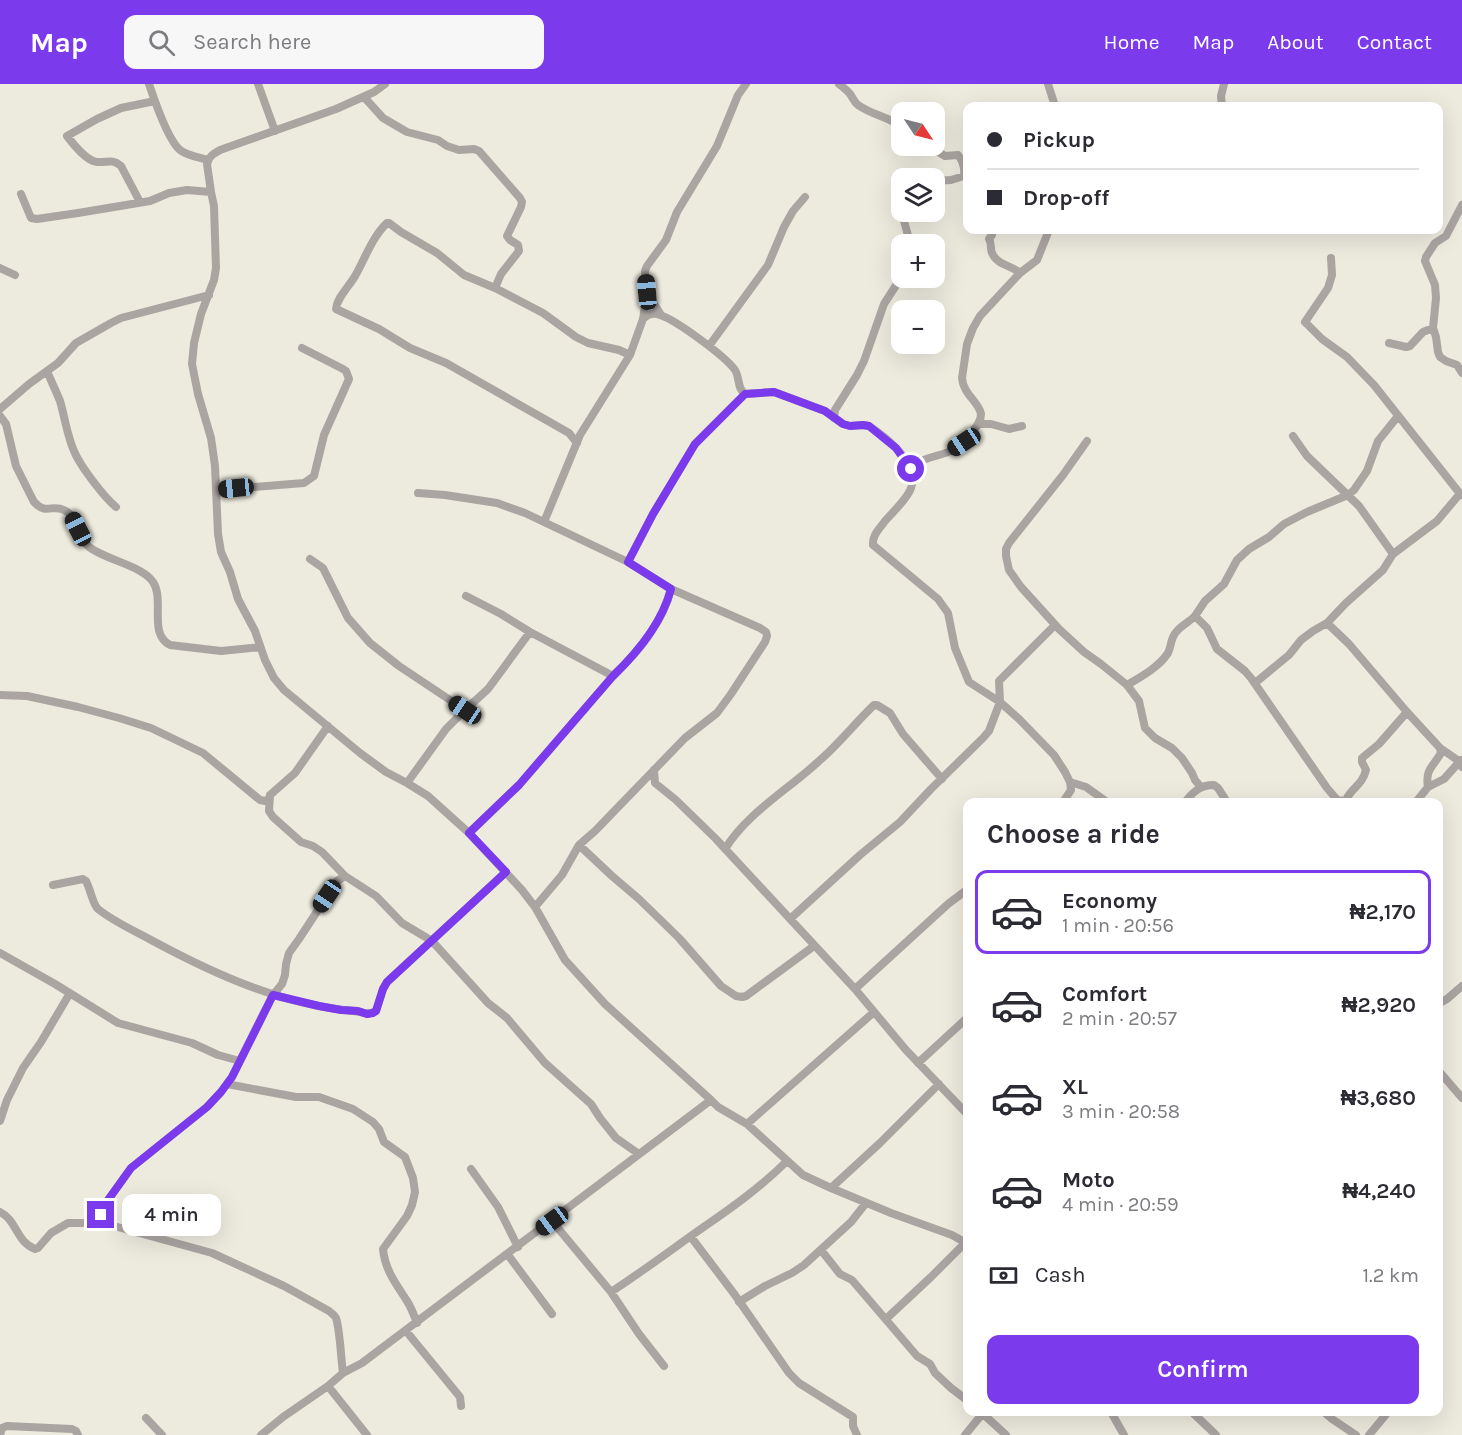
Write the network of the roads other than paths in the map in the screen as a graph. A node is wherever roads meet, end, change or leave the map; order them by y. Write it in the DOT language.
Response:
graph roads {
  1 [pos="149,84"];
  2 [pos="258,84"];
  3 [pos="385,84"];
  4 [pos="746,84"];
  5 [pos="839,84"];
  6 [pos="1048,84"];
  7 [pos="1224,84"];
  8 [pos="364,96"];
  9 [pos="155,101"];
  10 [pos="1053,102"];
  11 [pos="1222,102"];
  12 [pos="891,120"];
  13 [pos="275,131"];
  14 [pos="945,156"];
  15 [pos="208,159"];
  16 [pos="963,164"];
  17 [pos="963,176"];
  18 [pos="945,180"];
  19 [pos="211,192"];
  20 [pos="21,194"];
  21 [pos="805,197"];
  22 [pos="140,202"];
  23 [pos="1462,204"];
  24 [pos="992,234"];
  25 [pos="1047,234"];
  26 [pos="1330,258"];
  27 [pos="0,268"];
  28 [pos="1020,273"];
  29 [pos="15,275"];
  30 [pos="495,288"];
  31 [pos="894,288"];
  32 [pos="647,292"];
  33 [pos="209,295"];
  34 [pos="661,315"];
  35 [pos="644,319"];
  36 [pos="1433,328"];
  37 [pos="1389,343"];
  38 [pos="709,346"];
  39 [pos="302,348"];
  40 [pos="630,355"];
  41 [pos="47,371"];
  42 [pos="1462,373"];
  43 [pos="745,394"];
  44 [pos="0,409"];
  45 [pos="0,416"];
  46 [pos="1398,416"];
  47 [pos="834,418"];
  48 [pos="979,424"];
  49 [pos="1022,426"];
  50 [pos="1293,436"];
  51 [pos="1087,441"];
  52 [pos="577,443"];
  53 [pos="911,469"];
  54 [pos="217,490"];
  55 [pos="418,493"];
  56 [pos="1348,495"];
  57 [pos="1461,495"];
  58 [pos="117,507"];
  59 [pos="544,522"];
  60 [pos="1393,554"];
  61 [pos="310,559"];
  62 [pos="628,562"];
  63 [pos="671,589"];
  64 [pos="466,596"];
  65 [pos="1195,616"];
  66 [pos="1327,623"];
  67 [pos="1055,625"];
  68 [pos="530,632"];
  69 [pos="260,647"];
  70 [pos="613,676"];
  71 [pos="1255,683"];
  72 [pos="1127,685"];
  73 [pos="0,695"];
  74 [pos="1000,702"];
  75 [pos="465,710"];
  76 [pos="1407,712"];
  77 [pos="328,726"];
  78 [pos="1440,748"];
  79 [pos="1461,762"];
  80 [pos="654,770"];
  81 [pos="942,779"];
  82 [pos="1070,782"];
  83 [pos="407,783"];
  84 [pos="655,783"];
  85 [pos="641,784"];
  86 [pos="1201,787"];
  87 [pos="1428,787"];
  88 [pos="270,795"];
  89 [pos="1066,798"];
  90 [pos="1101,798"];
  91 [pos="1188,798"];
  92 [pos="1224,798"];
  93 [pos="1335,798"];
  94 [pos="1347,798"];
  95 [pos="1419,798"];
  96 [pos="469,833"];
  97 [pos="579,845"];
  98 [pos="725,849"];
  99 [pos="506,872"];
  100 [pos="345,876"];
  101 [pos="52,885"];
  102 [pos="963,893"];
  103 [pos="535,907"];
  104 [pos="790,919"];
  105 [pos="432,941"];
  106 [pos="814,946"];
  107 [pos="0,953"];
  108 [pos="1462,986"];
  109 [pos="855,989"];
  110 [pos="70,993"];
  111 [pos="273,995"];
  112 [pos="1443,1001"];
  113 [pos="874,1012"];
  114 [pos="963,1022"];
  115 [pos="240,1061"];
  116 [pos="918,1063"];
  117 [pos="1443,1076"];
  118 [pos="227,1084"];
  119 [pos="939,1084"];
  120 [pos="1462,1098"];
  121 [pos="711,1100"];
  122 [pos="963,1110"];
  123 [pos="0,1121"];
  124 [pos="747,1124"];
  125 [pos="639,1154"];
  126 [pos="787,1161"];
  127 [pos="471,1168"];
  128 [pos="831,1188"];
  129 [pos="866,1203"];
  130 [pos="0,1212"];
  131 [pos="552,1221"];
  132 [pos="103,1223"];
  133 [pos="691,1237"];
  134 [pos="963,1242"];
  135 [pos="518,1247"];
  136 [pos="963,1247"];
  137 [pos="821,1250"];
  138 [pos="508,1255"];
  139 [pos="611,1292"];
  140 [pos="739,1302"];
  141 [pos="552,1314"];
  142 [pos="886,1319"];
  143 [pos="417,1323"];
  144 [pos="406,1331"];
  145 [pos="664,1366"];
  146 [pos="343,1373"];
  147 [pos="328,1386"];
  148 [pos="963,1397"];
  149 [pos="461,1406"];
  150 [pos="979,1416"];
  151 [pos="986,1416"];
  152 [pos="1113,1416"];
  153 [pos="1196,1416"];
  154 [pos="1329,1416"];
  155 [pos="1385,1416"];
  156 [pos="146,1419"];
  157 [pos="1370,1434"];
  158 [pos="0,1435"];
  159 [pos="78,1435"];
  160 [pos="162,1435"];
  161 [pos="261,1435"];
  162 [pos="367,1435"];
  163 [pos="856,1435"];
  164 [pos="965,1435"];
  165 [pos="1006,1435"];
  166 [pos="1124,1435"];
  167 [pos="1215,1435"];
  168 [pos="1356,1435"];
  1 -- 9 [label="street"];
  2 -- 13 [label="street"];
  3 -- 8 [label="street"];
  4 -- 32 [label="street"];
  5 -- 12 [label="street"];
  6 -- 10 [label="street"];
  7 -- 11 [label="street"];
  8 -- 13 [label="street"];
  8 -- 30 [label="street"];
  9 -- 15 [label="street"];
  9 -- 22 [label="street"];
  13 -- 15 [label="street"];
  14 -- 16 [label="street"];
  15 -- 19 [label="street"];
  17 -- 18 [label="street"];
  19 -- 22 [label="street"];
  19 -- 33 [label="street"];
  20 -- 22 [label="street"];
  21 -- 38 [label="street"];
  23 -- 36 [label="street"];
  24 -- 28 [label="street"];
  25 -- 28 [label="street"];
  26 -- 46 [label="street"];
  27 -- 29 [label="street"];
  28 -- 48 [label="street"];
  30 -- 40 [label="street"];
  30 -- 52 [label="street"];
  31 -- 47 [label="street"];
  32 -- 34 [label="street"];
  32 -- 35 [label="street"];
  33 -- 41 [label="street"];
  33 -- 54 [label="street"];
  34 -- 35 [label="street"];
  34 -- 38 [label="street"];
  35 -- 40 [label="street"];
  36 -- 37 [label="street"];
  36 -- 42 [label="street"];
  38 -- 43 [label="street"];
  39 -- 54 [label="street"];
  40 -- 52 [label="street"];
  41 -- 44 [label="street"];
  41 -- 58 [label="street"];
  43 -- 47 [label="street"];
  43 -- 62 [label="street"];
  45 -- 69 [label="street"];
  46 -- 56 [label="street"];
  46 -- 57 [label="street"];
  47 -- 53 [label="street"];
  48 -- 49 [label="street"];
  48 -- 53 [label="street"];
  50 -- 56 [label="street"];
  51 -- 67 [label="street"];
  52 -- 59 [label="street"];
  53 -- 74 [label="street"];
  54 -- 69 [label="street"];
  55 -- 59 [label="street"];
  56 -- 60 [label="street"];
  56 -- 65 [label="street"];
  57 -- 60 [label="street"];
  59 -- 62 [label="street"];
  60 -- 66 [label="street"];
  61 -- 75 [label="street"];
  62 -- 63 [label="street"];
  63 -- 70 [label="street"];
  63 -- 80 [label="street"];
  64 -- 68 [label="street"];
  65 -- 71 [label="street"];
  65 -- 72 [label="street"];
  66 -- 71 [label="street"];
  66 -- 76 [label="street"];
  67 -- 72 [label="street"];
  67 -- 74 [label="street"];
  68 -- 70 [label="street"];
  68 -- 75 [label="street"];
  69 -- 77 [label="street"];
  70 -- 96 [label="street"];
  71 -- 93 [label="street"];
  72 -- 86 [label="street"];
  73 -- 88 [label="street"];
  74 -- 81 [label="street"];
  74 -- 82 [label="street"];
  75 -- 83 [label="street"];
  76 -- 78 [label="street"];
  76 -- 94 [label="street"];
  77 -- 83 [label="street"];
  77 -- 88 [label="street"];
  78 -- 79 [label="street"];
  78 -- 87 [label="street"];
  79 -- 87 [label="street"];
  80 -- 84 [label="street"];
  80 -- 85 [label="street"];
  81 -- 98 [label="street"];
  81 -- 104 [label="street"];
  82 -- 89 [label="street"];
  82 -- 90 [label="street"];
  83 -- 96 [label="street"];
  84 -- 85 [label="street"];
  84 -- 98 [label="street"];
  85 -- 97 [label="street"];
  86 -- 91 [label="street"];
  86 -- 92 [label="street"];
  87 -- 95 [label="street"];
  88 -- 100 [label="street"];
  96 -- 99 [label="street"];
  97 -- 103 [label="street"];
  97 -- 106 [label="street"];
  98 -- 104 [label="street"];
  99 -- 103 [label="street"];
  99 -- 105 [label="street"];
  100 -- 105 [label="street"];
  100 -- 111 [label="street"];
  101 -- 111 [label="street"];
  102 -- 109 [label="street"];
  103 -- 121 [label="street"];
  104 -- 106 [label="street"];
  105 -- 111 [label="street"];
  105 -- 125 [label="street"];
  106 -- 109 [label="street"];
  107 -- 110 [label="street"];
  108 -- 112 [label="street"];
  109 -- 113 [label="street"];
  110 -- 115 [label="street"];
  110 -- 123 [label="street"];
  111 -- 115 [label="street"];
  113 -- 116 [label="street"];
  113 -- 124 [label="street"];
  114 -- 116 [label="street"];
  115 -- 118 [label="street"];
  116 -- 119 [label="street"];
  117 -- 120 [label="street"];
  118 -- 132 [label="street"];
  118 -- 143 [label="street"];
  119 -- 122 [label="street"];
  119 -- 128 [label="street"];
  121 -- 124 [label="street"];
  121 -- 125 [label="street"];
  124 -- 126 [label="street"];
  125 -- 131 [label="street"];
  126 -- 128 [label="street"];
  126 -- 133 [label="street"];
  127 -- 135 [label="street"];
  128 -- 129 [label="street"];
  129 -- 134 [label="street"];
  129 -- 137 [label="street"];
  130 -- 132 [label="street"];
  131 -- 135 [label="street"];
  131 -- 139 [label="street"];
  132 -- 146 [label="street"];
  133 -- 139 [label="street"];
  133 -- 140 [label="street"];
  135 -- 138 [label="street"];
  136 -- 142 [label="street"];
  137 -- 140 [label="street"];
  137 -- 142 [label="street"];
  138 -- 141 [label="street"];
  138 -- 143 [label="street"];
  139 -- 145 [label="street"];
  140 -- 163 [label="street"];
  142 -- 148 [label="street"];
  143 -- 144 [label="street"];
  144 -- 146 [label="street"];
  144 -- 149 [label="street"];
  146 -- 147 [label="street"];
  147 -- 161 [label="street"];
  147 -- 162 [label="street"];
  150 -- 164 [label="street"];
  151 -- 165 [label="street"];
  152 -- 166 [label="street"];
  153 -- 167 [label="street"];
  154 -- 168 [label="street"];
  155 -- 157 [label="street"];
  156 -- 160 [label="street"];
  157 -- 168 [label="street"];
  158 -- 159 [label="street"];
}
